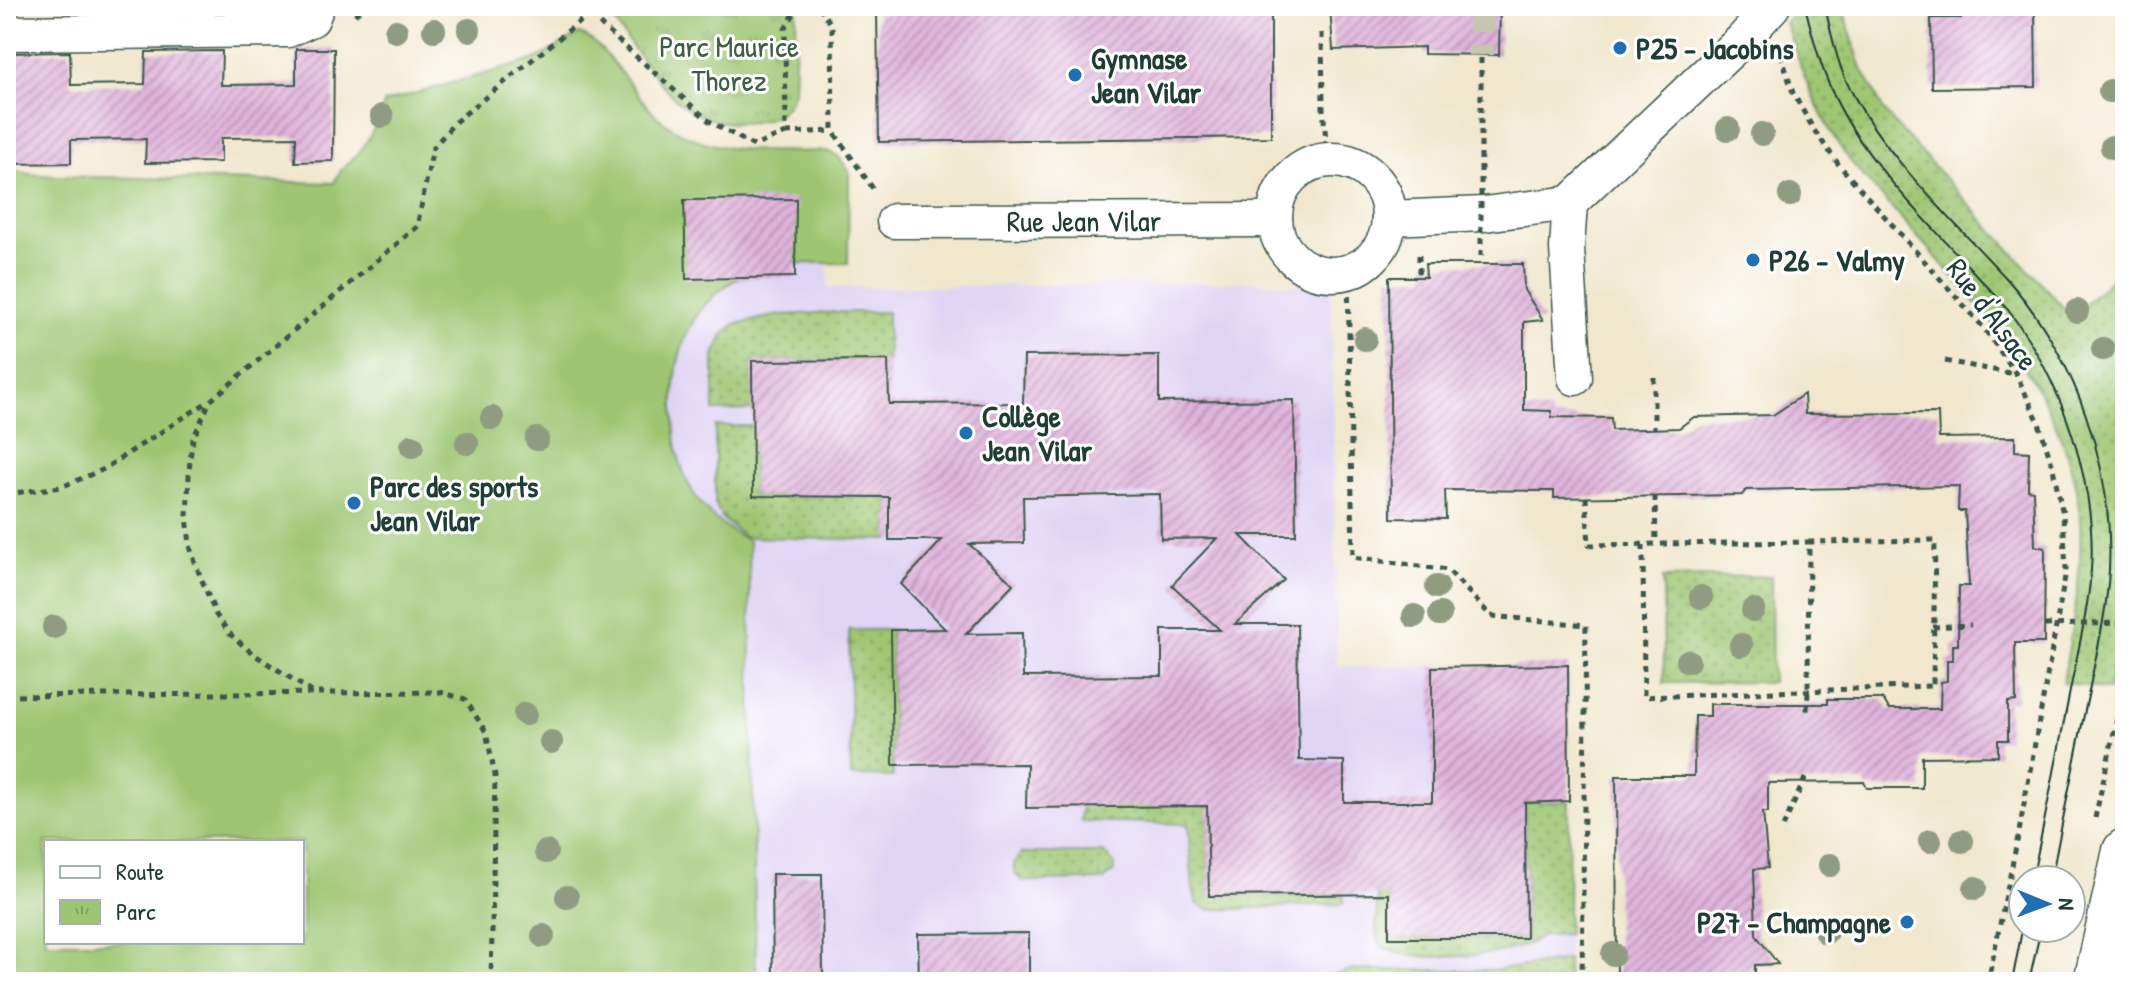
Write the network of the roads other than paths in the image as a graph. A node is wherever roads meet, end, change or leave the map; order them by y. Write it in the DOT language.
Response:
graph roads {
  1 [pos="317,6"];
  2 [pos="1773,6"];
  3 [pos="6,33"];
  4 [pos="1570,203"];
  5 [pos="1389,218"];
  6 [pos="1275,220"];
  7 [pos="894,221"];
  8 [pos="1575,378"];
  9 [pos="2125,851"];
  10 [pos="2096,982"];
  1 -- 3 [label="street"];
  2 -- 4 [label="street"];
  4 -- 5 [label="street"];
  4 -- 8 [label="street"];
  5 -- 6 [label="street"];
  5 -- 6 [label="street"];
  6 -- 7 [label="street, Rue Jean Vilar"];
  9 -- 10 [label="street"];
}
